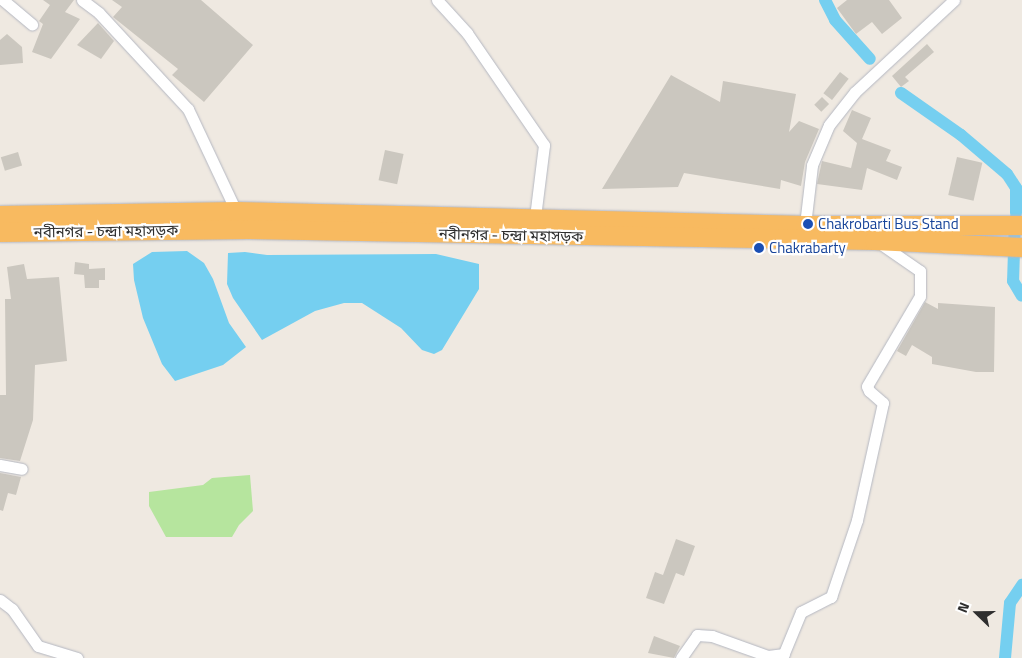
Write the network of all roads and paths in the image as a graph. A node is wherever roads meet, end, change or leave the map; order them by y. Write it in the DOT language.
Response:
graph roads {
  1 [pos="2,0"];
  2 [pos="82,0"];
  3 [pos="437,0"];
  4 [pos="954,0"];
  5 [pos="32,24"];
  6 [pos="236,211"];
  7 [pos="0,215"];
  8 [pos="535,217"];
  9 [pos="805,225"];
  10 [pos="1022,225"];
  11 [pos="603,228"];
  12 [pos="0,232"];
  13 [pos="874,240"];
  14 [pos="1022,247"];
  15 [pos="0,465"];
  16 [pos="22,469"];
  17 [pos="0,600"];
  18 [pos="783,656"];
  19 [pos="78,658"];
  20 [pos="681,658"];
  1 -- 5 [label="street"];
  2 -- 6 [label="street"];
  3 -- 8 [label="street"];
  4 -- 9 [label="street"];
  6 -- 7 [label="highway, নবীনগর - চন্দ্রা মহাসড়ক"];
  6 -- 8 [label="highway, নবীনগর - চন্দ্রা মহাসড়ক"];
  8 -- 11 [label="highway, নবীনগর - চন্দ্রা মহাসড়ক"];
  9 -- 10 [label="highway, নবীনগর - চন্দ্রা মহাসড়ক"];
  9 -- 11 [label="highway, নবীনগর - চন্দ্রা মহাসড়ক"];
  11 -- 12 [label="highway, নবীনগর - চন্দ্রা মহাসড়ক"];
  11 -- 13 [label="highway, নবীনগর - চন্দ্রা মহাসড়ক"];
  13 -- 14 [label="highway, নবীনগর - চন্দ্রা মহাসড়ক"];
  13 -- 18 [label="street"];
  15 -- 16 [label="street"];
  17 -- 19 [label="street"];
  18 -- 20 [label="street"];
}
